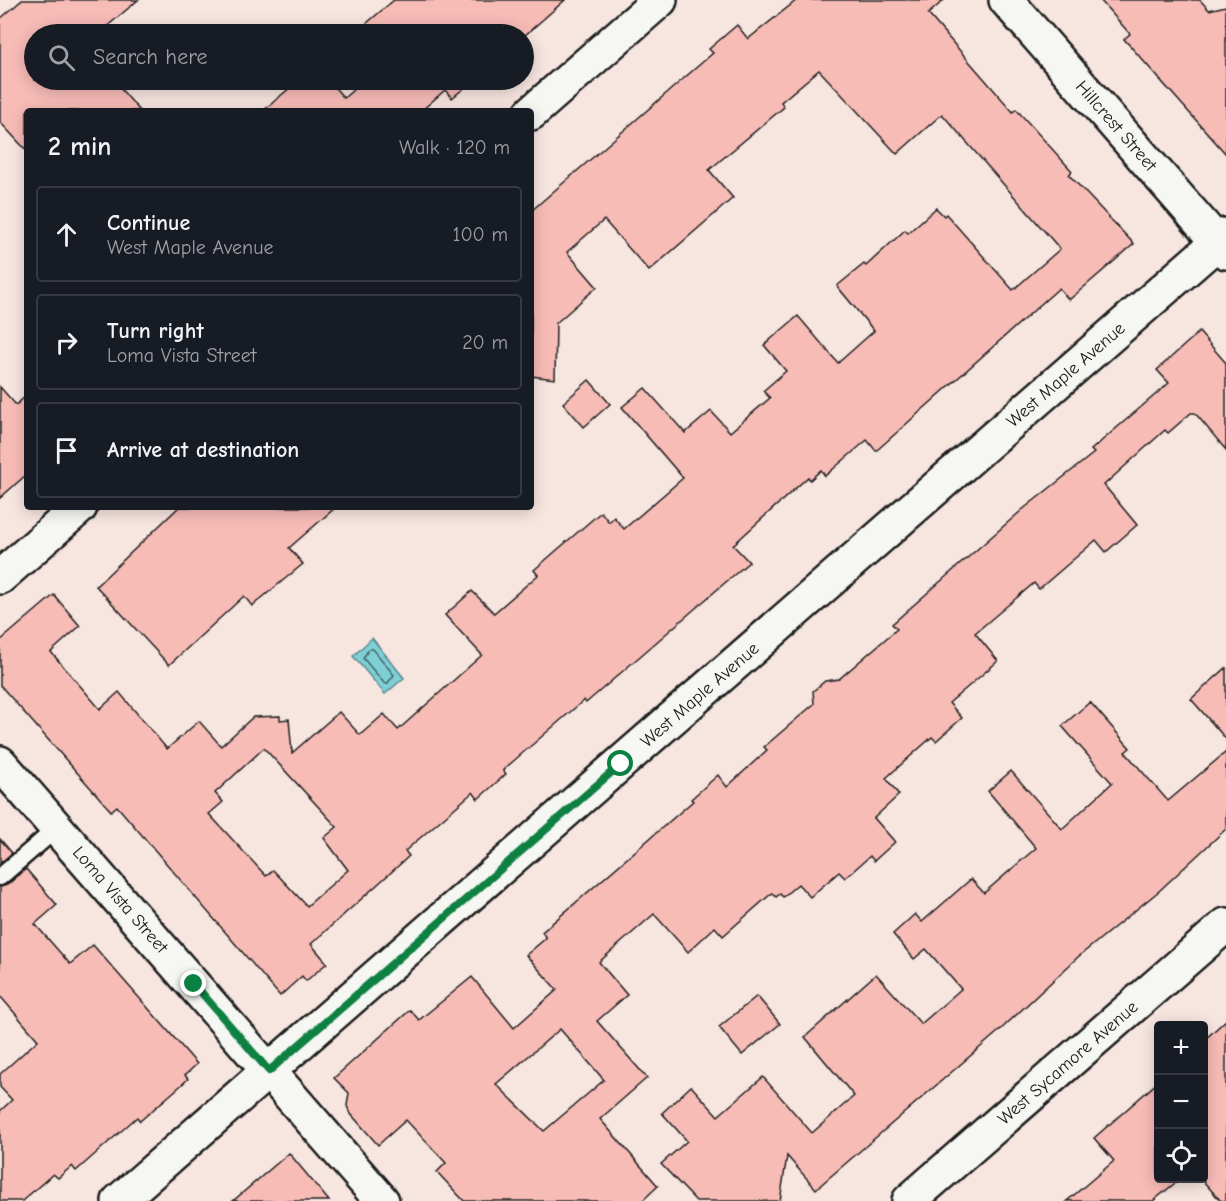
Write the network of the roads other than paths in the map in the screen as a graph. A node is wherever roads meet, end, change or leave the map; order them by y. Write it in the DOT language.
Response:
graph roads {
  1 [pos="660,0"];
  2 [pos="1006,0"];
  3 [pos="534,110"];
  4 [pos="1223,244"];
  5 [pos="77,510"];
  6 [pos="0,577"];
  7 [pos="0,763"];
  8 [pos="57,828"];
  9 [pos="0,878"];
  10 [pos="1226,925"];
  11 [pos="269,1071"];
  12 [pos="118,1201"];
  13 [pos="382,1201"];
  14 [pos="909,1201"];
  1 -- 3 [label="street"];
  2 -- 4 [label="street, Hillcrest Street"];
  4 -- 11 [label="street, West Maple Avenue"];
  5 -- 6 [label="street"];
  7 -- 8 [label="street, Loma Vista Street"];
  8 -- 9 [label="lane"];
  8 -- 11 [label="street, Loma Vista Street"];
  10 -- 14 [label="street, West Sycamore Avenue"];
  11 -- 12 [label="street, West Maple Avenue"];
  11 -- 13 [label="street, Loma Vista Street"];
}
